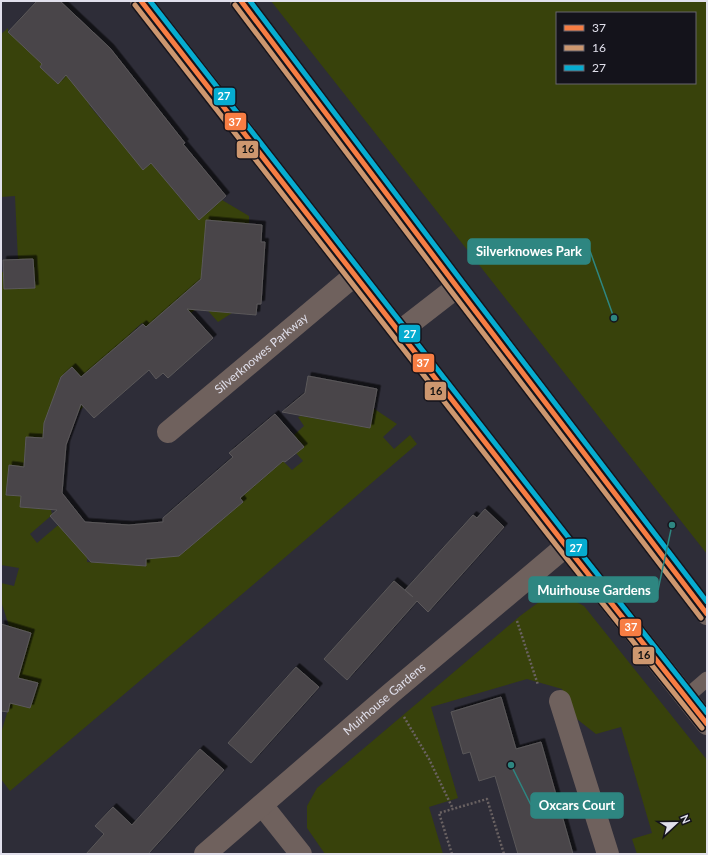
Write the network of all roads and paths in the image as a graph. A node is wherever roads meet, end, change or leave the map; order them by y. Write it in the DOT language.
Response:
graph roads {
  1 [pos="141,1"];
  2 [pos="241,1"];
  3 [pos="355,275"];
  4 [pos="457,288"];
  5 [pos="399,332"];
  6 [pos="168,432"];
  7 [pos="566,546"];
  8 [pos="508,594"];
  9 [pos="707,614"];
  10 [pos="707,679"];
  11 [pos="390,694"];
  12 [pos="685,698"];
  13 [pos="560,702"];
  14 [pos="707,724"];
  15 [pos="262,805"];
  16 [pos="453,809"];
  17 [pos="205,854"];
  18 [pos="301,854"];
  19 [pos="452,854"];
  20 [pos="504,854"];
  21 [pos="608,854"];
  1 -- 3 [label="street"];
  2 -- 4 [label="street"];
  3 -- 5 [label="street"];
  3 -- 6 [label="street, Silverknowes Parkway"];
  4 -- 5 [label="street"];
  4 -- 9 [label="street"];
  5 -- 7 [label="street"];
  7 -- 8 [label="street, Muirhouse Gardens"];
  7 -- 12 [label="street"];
  8 -- 11 [label="street, Muirhouse Gardens"];
  8 -- 13 [label="path"];
  10 -- 12 [label="lane"];
  11 -- 15 [label="street, Muirhouse Gardens"];
  11 -- 16 [label="path"];
  12 -- 14 [label="street"];
  13 -- 21 [label="street"];
  15 -- 17 [label="street, Muirhouse Gardens"];
  15 -- 18 [label="street"];
  16 -- 19 [label="path"];
  16 -- 20 [label="path"];
}
